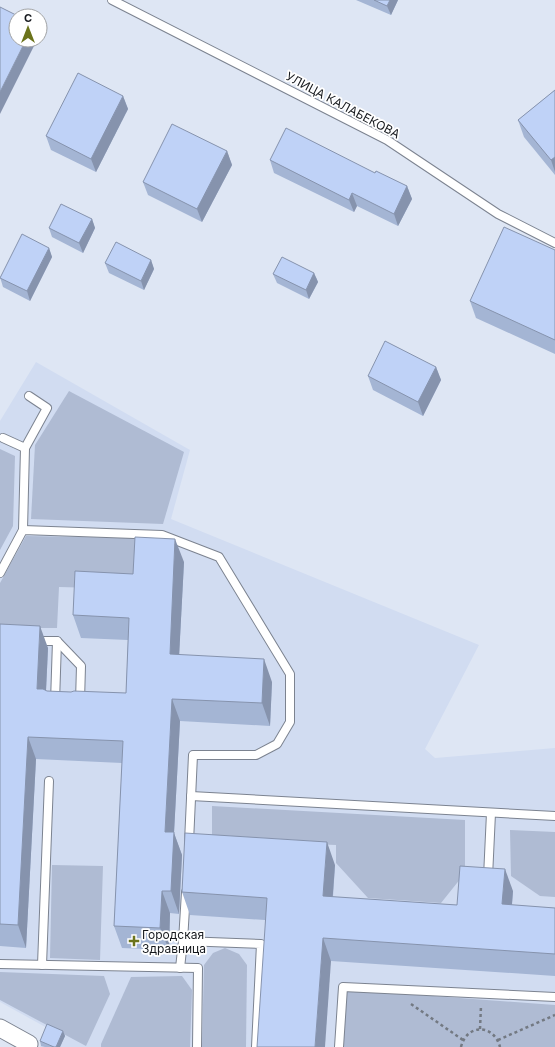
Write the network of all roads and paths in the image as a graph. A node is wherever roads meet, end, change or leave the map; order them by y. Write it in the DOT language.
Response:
graph roads {
  1 [pos="112,0"];
  2 [pos="555,243"];
  3 [pos="29,396"];
  4 [pos="3,438"];
  5 [pos="25,448"];
  6 [pos="24,530"];
  7 [pos="0,573"];
  8 [pos="29,640"];
  9 [pos="58,641"];
  10 [pos="61,708"];
  11 [pos="79,709"];
  12 [pos="49,781"];
  13 [pos="191,796"];
  14 [pos="491,812"];
  15 [pos="555,816"];
  16 [pos="188,850"];
  17 [pos="488,877"];
  18 [pos="187,880"];
  19 [pos="183,941"];
  20 [pos="0,964"];
  21 [pos="42,965"];
  22 [pos="180,968"];
  23 [pos="389,989"];
  24 [pos="481,994"];
  25 [pos="555,998"];
  26 [pos="555,1015"];
  27 [pos="0,1028"];
  28 [pos="480,1029"];
  29 [pos="463,1040"];
  30 [pos="498,1040"];
  31 [pos="30,1046"];
  32 [pos="197,1047"];
  33 [pos="256,1047"];
  34 [pos="339,1047"];
  35 [pos="461,1047"];
  36 [pos="500,1047"];
  1 -- 2 [label="lane, УЛИЦА КАЛАБЕКОВА"];
  3 -- 5 [label="lane"];
  4 -- 5 [label="lane"];
  5 -- 6 [label="lane"];
  6 -- 7 [label="lane"];
  6 -- 13 [label="lane"];
  8 -- 9 [label="lane"];
  9 -- 10 [label="lane"];
  9 -- 11 [label="lane"];
  12 -- 21 [label="lane"];
  13 -- 14 [label="lane"];
  13 -- 16 [label="lane"];
  14 -- 15 [label="lane"];
  14 -- 17 [label="lane"];
  18 -- 19 [label="lane"];
  19 -- 22 [label="lane"];
  19 -- 33 [label="lane"];
  20 -- 21 [label="lane"];
  21 -- 22 [label="lane"];
  22 -- 32 [label="lane"];
  23 -- 24 [label="lane"];
  23 -- 29 [label="path"];
  23 -- 34 [label="lane"];
  24 -- 25 [label="lane"];
  24 -- 28 [label="path"];
  26 -- 30 [label="path"];
  27 -- 31 [label="street"];
  28 -- 29 [label="path"];
  28 -- 30 [label="path"];
  29 -- 35 [label="path"];
  30 -- 36 [label="path"];
}
